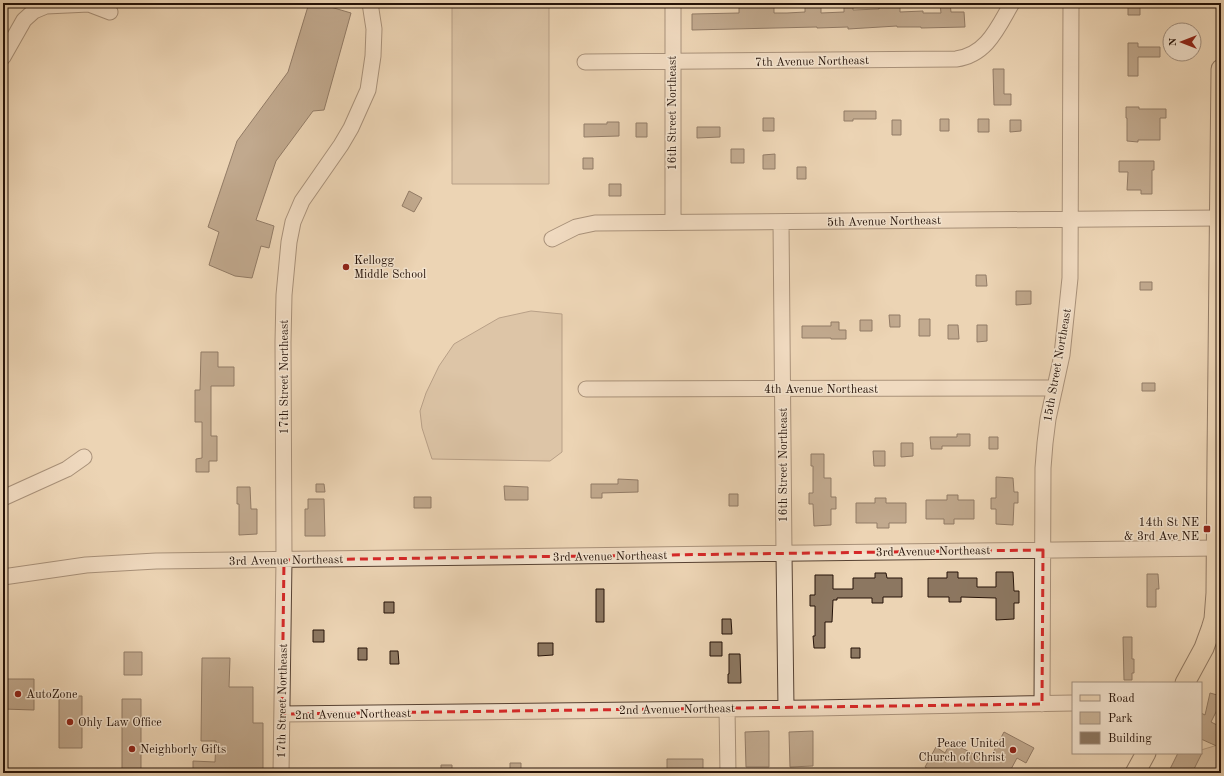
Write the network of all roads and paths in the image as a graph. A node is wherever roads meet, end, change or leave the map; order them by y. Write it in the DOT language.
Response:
graph roads {
  1 [pos="370,3"];
  2 [pos="673,3"];
  3 [pos="1012,3"];
  4 [pos="1071,3"];
  5 [pos="110,12"];
  6 [pos="3,57"];
  7 [pos="585,62"];
  8 [pos="672,62"];
  9 [pos="1221,69"];
  10 [pos="1221,114"];
  11 [pos="1220,218"];
  12 [pos="1070,219"];
  13 [pos="673,222"];
  14 [pos="782,222"];
  15 [pos="552,239"];
  16 [pos="1220,327"];
  17 [pos="1055,388"];
  18 [pos="586,389"];
  19 [pos="783,389"];
  20 [pos="84,457"];
  21 [pos="1219,458"];
  22 [pos="1219,496"];
  23 [pos="3,498"];
  24 [pos="1217,548"];
  25 [pos="1043,550"];
  26 [pos="784,554"];
  27 [pos="284,560"];
  28 [pos="3,577"];
  29 [pos="1186,682"];
  30 [pos="1072,703"];
  31 [pos="1042,704"];
  32 [pos="786,708"];
  33 [pos="727,709"];
  34 [pos="282,714"];
  35 [pos="1145,754"];
  36 [pos="281,773"];
  37 [pos="728,773"];
  38 [pos="1135,773"];
  1 -- 27 [label="street, 17th Street Northeast"];
  2 -- 8 [label="street, 16th Street Northeast"];
  3 -- 8 [label="street, 7th Avenue Northeast"];
  4 -- 12 [label="street, 15th Street Northeast"];
  5 -- 6 [label="street"];
  7 -- 8 [label="street, 7th Avenue Northeast"];
  8 -- 13 [label="street, 16th Street Northeast"];
  9 -- 10 [label="main road"];
  10 -- 11 [label="main road"];
  11 -- 12 [label="street, 5th Avenue Northeast"];
  11 -- 16 [label="main road"];
  12 -- 14 [label="street, 5th Avenue Northeast"];
  12 -- 17 [label="street, 15th Street Northeast"];
  13 -- 14 [label="street, 5th Avenue Northeast"];
  13 -- 15 [label="street, 5th Avenue Northeast"];
  14 -- 19 [label="street, 16th Street Northeast"];
  16 -- 21 [label="main road"];
  17 -- 19 [label="street, 4th Avenue Northeast"];
  17 -- 25 [label="street, 15th Street Northeast"];
  18 -- 19 [label="street, 4th Avenue Northeast"];
  19 -- 26 [label="street, 16th Street Northeast"];
  20 -- 23 [label="street"];
  21 -- 22 [label="main road"];
  22 -- 24 [label="main road"];
  24 -- 25 [label="street, 3rd Avenue Northeast"];
  24 -- 29 [label="main road"];
  25 -- 26 [label="street, 3rd Avenue Northeast"];
  25 -- 31 [label="street, 15th Street Northeast"];
  26 -- 27 [label="street, 3rd Avenue Northeast"];
  26 -- 32 [label="street, 16th Street Northeast"];
  27 -- 28 [label="street, 3rd Avenue Northeast"];
  27 -- 34 [label="street, 17th Street Northeast"];
  30 -- 31 [label="street, 2nd Avenue Northeast"];
  31 -- 32 [label="street, 2nd Avenue Northeast"];
  32 -- 33 [label="street, 2nd Avenue Northeast"];
  33 -- 34 [label="street, 2nd Avenue Northeast"];
  33 -- 37 [label="street"];
  34 -- 36 [label="street, 17th Street Northeast"];
  35 -- 38 [label="main road"];
}
